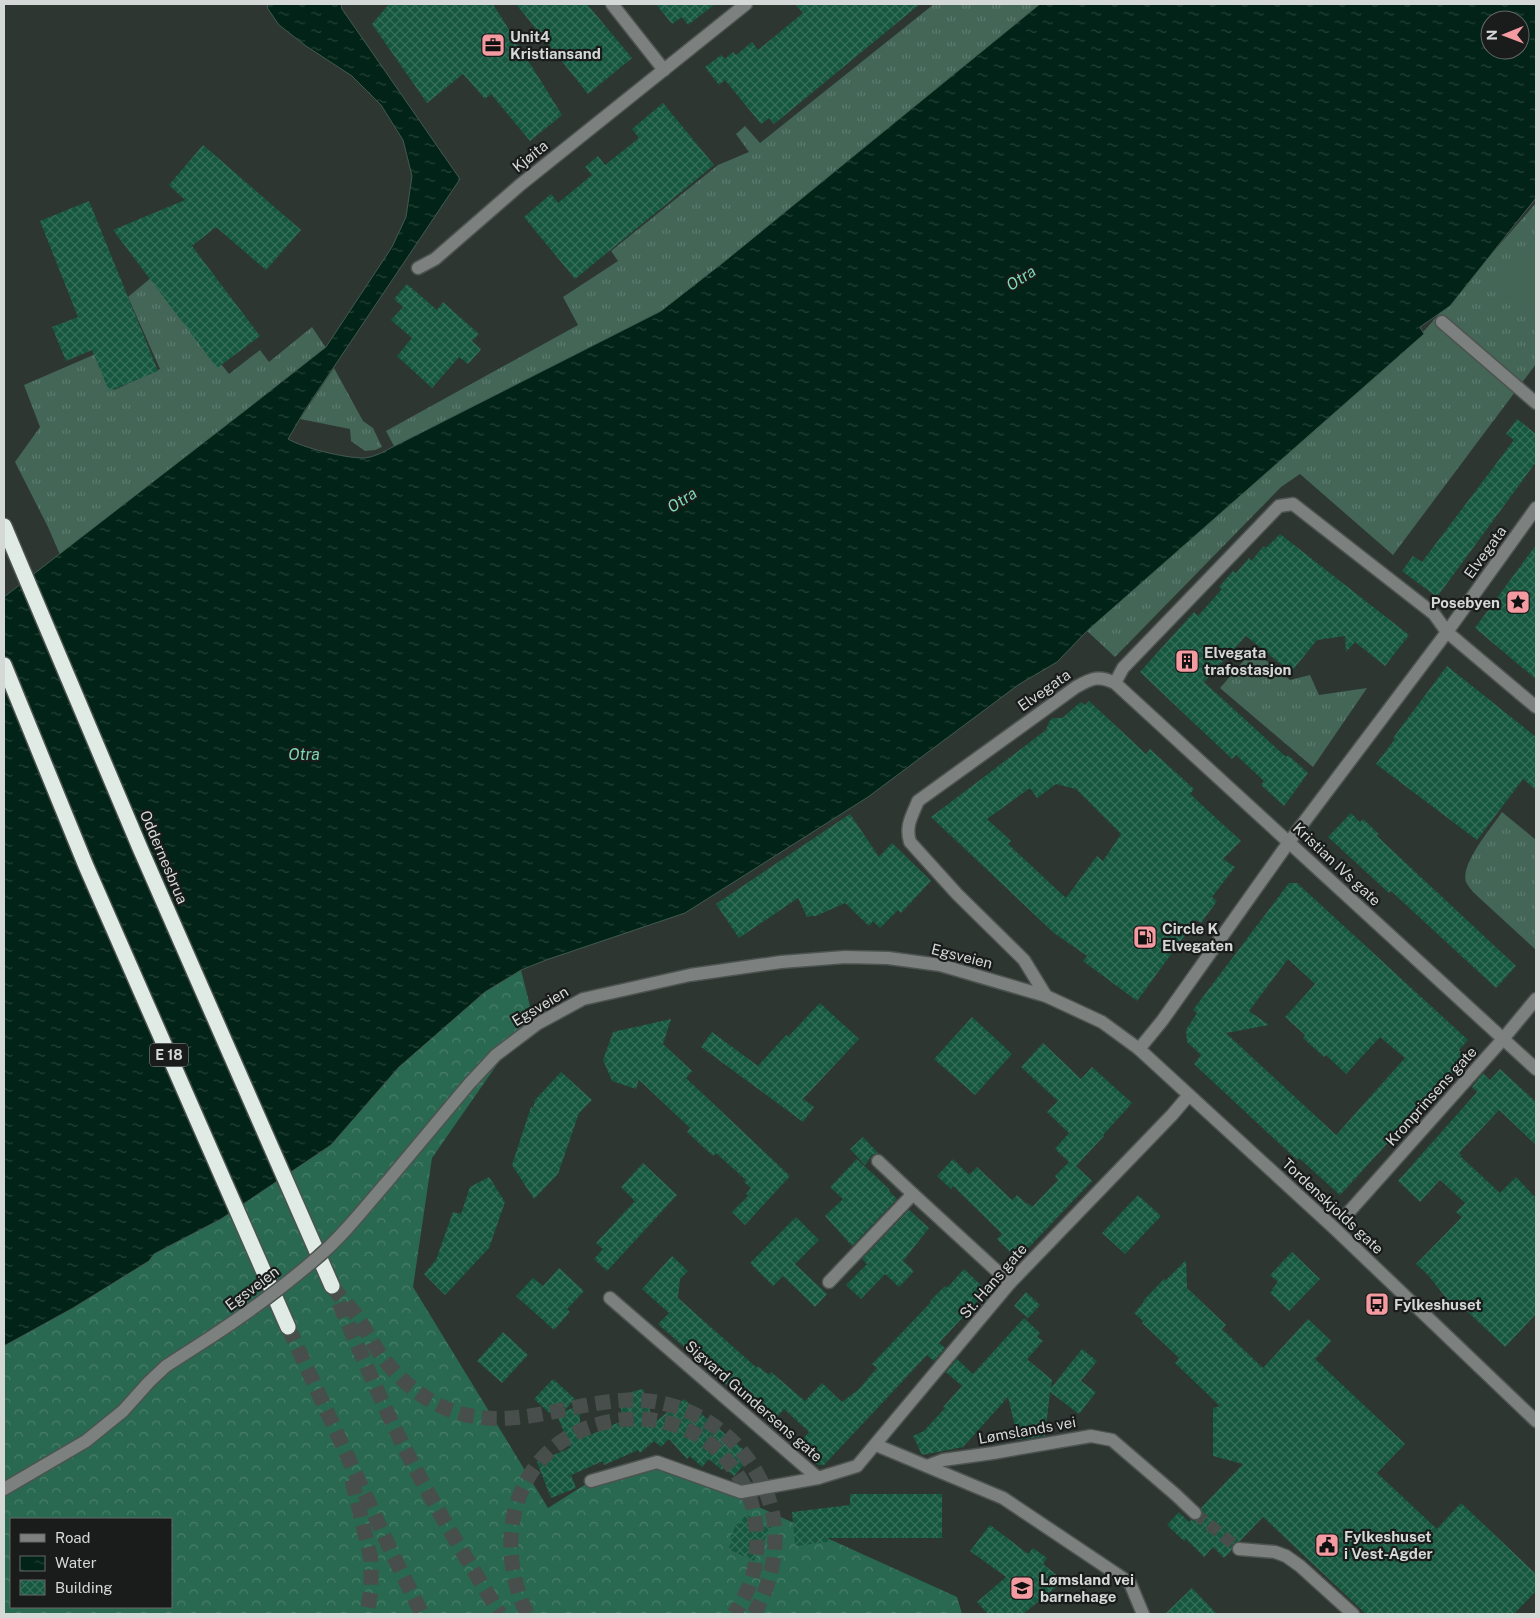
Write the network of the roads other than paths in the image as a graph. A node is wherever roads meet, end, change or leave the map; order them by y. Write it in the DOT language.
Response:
graph roads {
  1 [pos="612,4"];
  2 [pos="746,4"];
  3 [pos="664,70"];
  4 [pos="418,268"];
  5 [pos="1442,322"];
  6 [pos="1536,403"];
  7 [pos="1536,508"];
  8 [pos="4,526"];
  9 [pos="1447,632"];
  10 [pos="4,665"];
  11 [pos="1115,683"];
  12 [pos="1536,707"];
  13 [pos="1289,842"];
  14 [pos="1046,996"];
  15 [pos="1536,999"];
  16 [pos="1102,1022"];
  17 [pos="1503,1039"];
  18 [pos="1139,1049"];
  19 [pos="1536,1069"];
  20 [pos="1189,1094"];
  21 [pos="878,1160"];
  22 [pos="913,1194"];
  23 [pos="1348,1213"];
  24 [pos="829,1282"];
  25 [pos="1010,1283"];
  26 [pos="332,1286"];
  27 [pos="610,1298"];
  28 [pos="288,1327"];
  29 [pos="1536,1421"];
  30 [pos="876,1445"];
  31 [pos="928,1466"];
  32 [pos="818,1478"];
  33 [pos="591,1481"];
  34 [pos="4,1489"];
  35 [pos="1195,1513"];
  36 [pos="1239,1549"];
  37 [pos="1143,1614"];
  38 [pos="1353,1614"];
  1 -- 3 [label="street"];
  2 -- 3 [label="street, Kjøita"];
  3 -- 4 [label="street, Kjøita"];
  5 -- 6 [label="street"];
  7 -- 9 [label="street, Elvegata"];
  8 -- 26 [label="highway, Oddernesbrua"];
  9 -- 11 [label="street"];
  9 -- 12 [label="street"];
  9 -- 13 [label="street, Elvegata"];
  10 -- 28 [label="highway, E 18"];
  11 -- 13 [label="street, Kristian IVs gate"];
  11 -- 14 [label="street, Elvegata"];
  13 -- 17 [label="street, Kristian IVs gate"];
  13 -- 18 [label="street, Elvegata"];
  14 -- 16 [label="street, Egsveien"];
  14 -- 34 [label="street, Egsveien, bridge"];
  15 -- 17 [label="street, Kronprinsens gate"];
  16 -- 18 [label="street, Tordenskjolds gate"];
  17 -- 19 [label="street, Kristian IVs gate"];
  17 -- 23 [label="street, Kronprinsens gate"];
  18 -- 20 [label="street, Tordenskjolds gate"];
  20 -- 25 [label="street, St. Hans gate"];
  20 -- 29 [label="street, Tordenskjolds gate"];
  21 -- 22 [label="street"];
  22 -- 24 [label="street"];
  22 -- 25 [label="street"];
  25 -- 30 [label="street, St. Hans gate"];
  27 -- 32 [label="street, Sigvard Gundersens gate"];
  30 -- 31 [label="street"];
  30 -- 32 [label="street, St. Hans gate"];
  31 -- 35 [label="street, Lømslands vei"];
  31 -- 37 [label="street"];
  32 -- 33 [label="street, Sigvard Gundersens gate"];
  36 -- 38 [label="street"];
}
